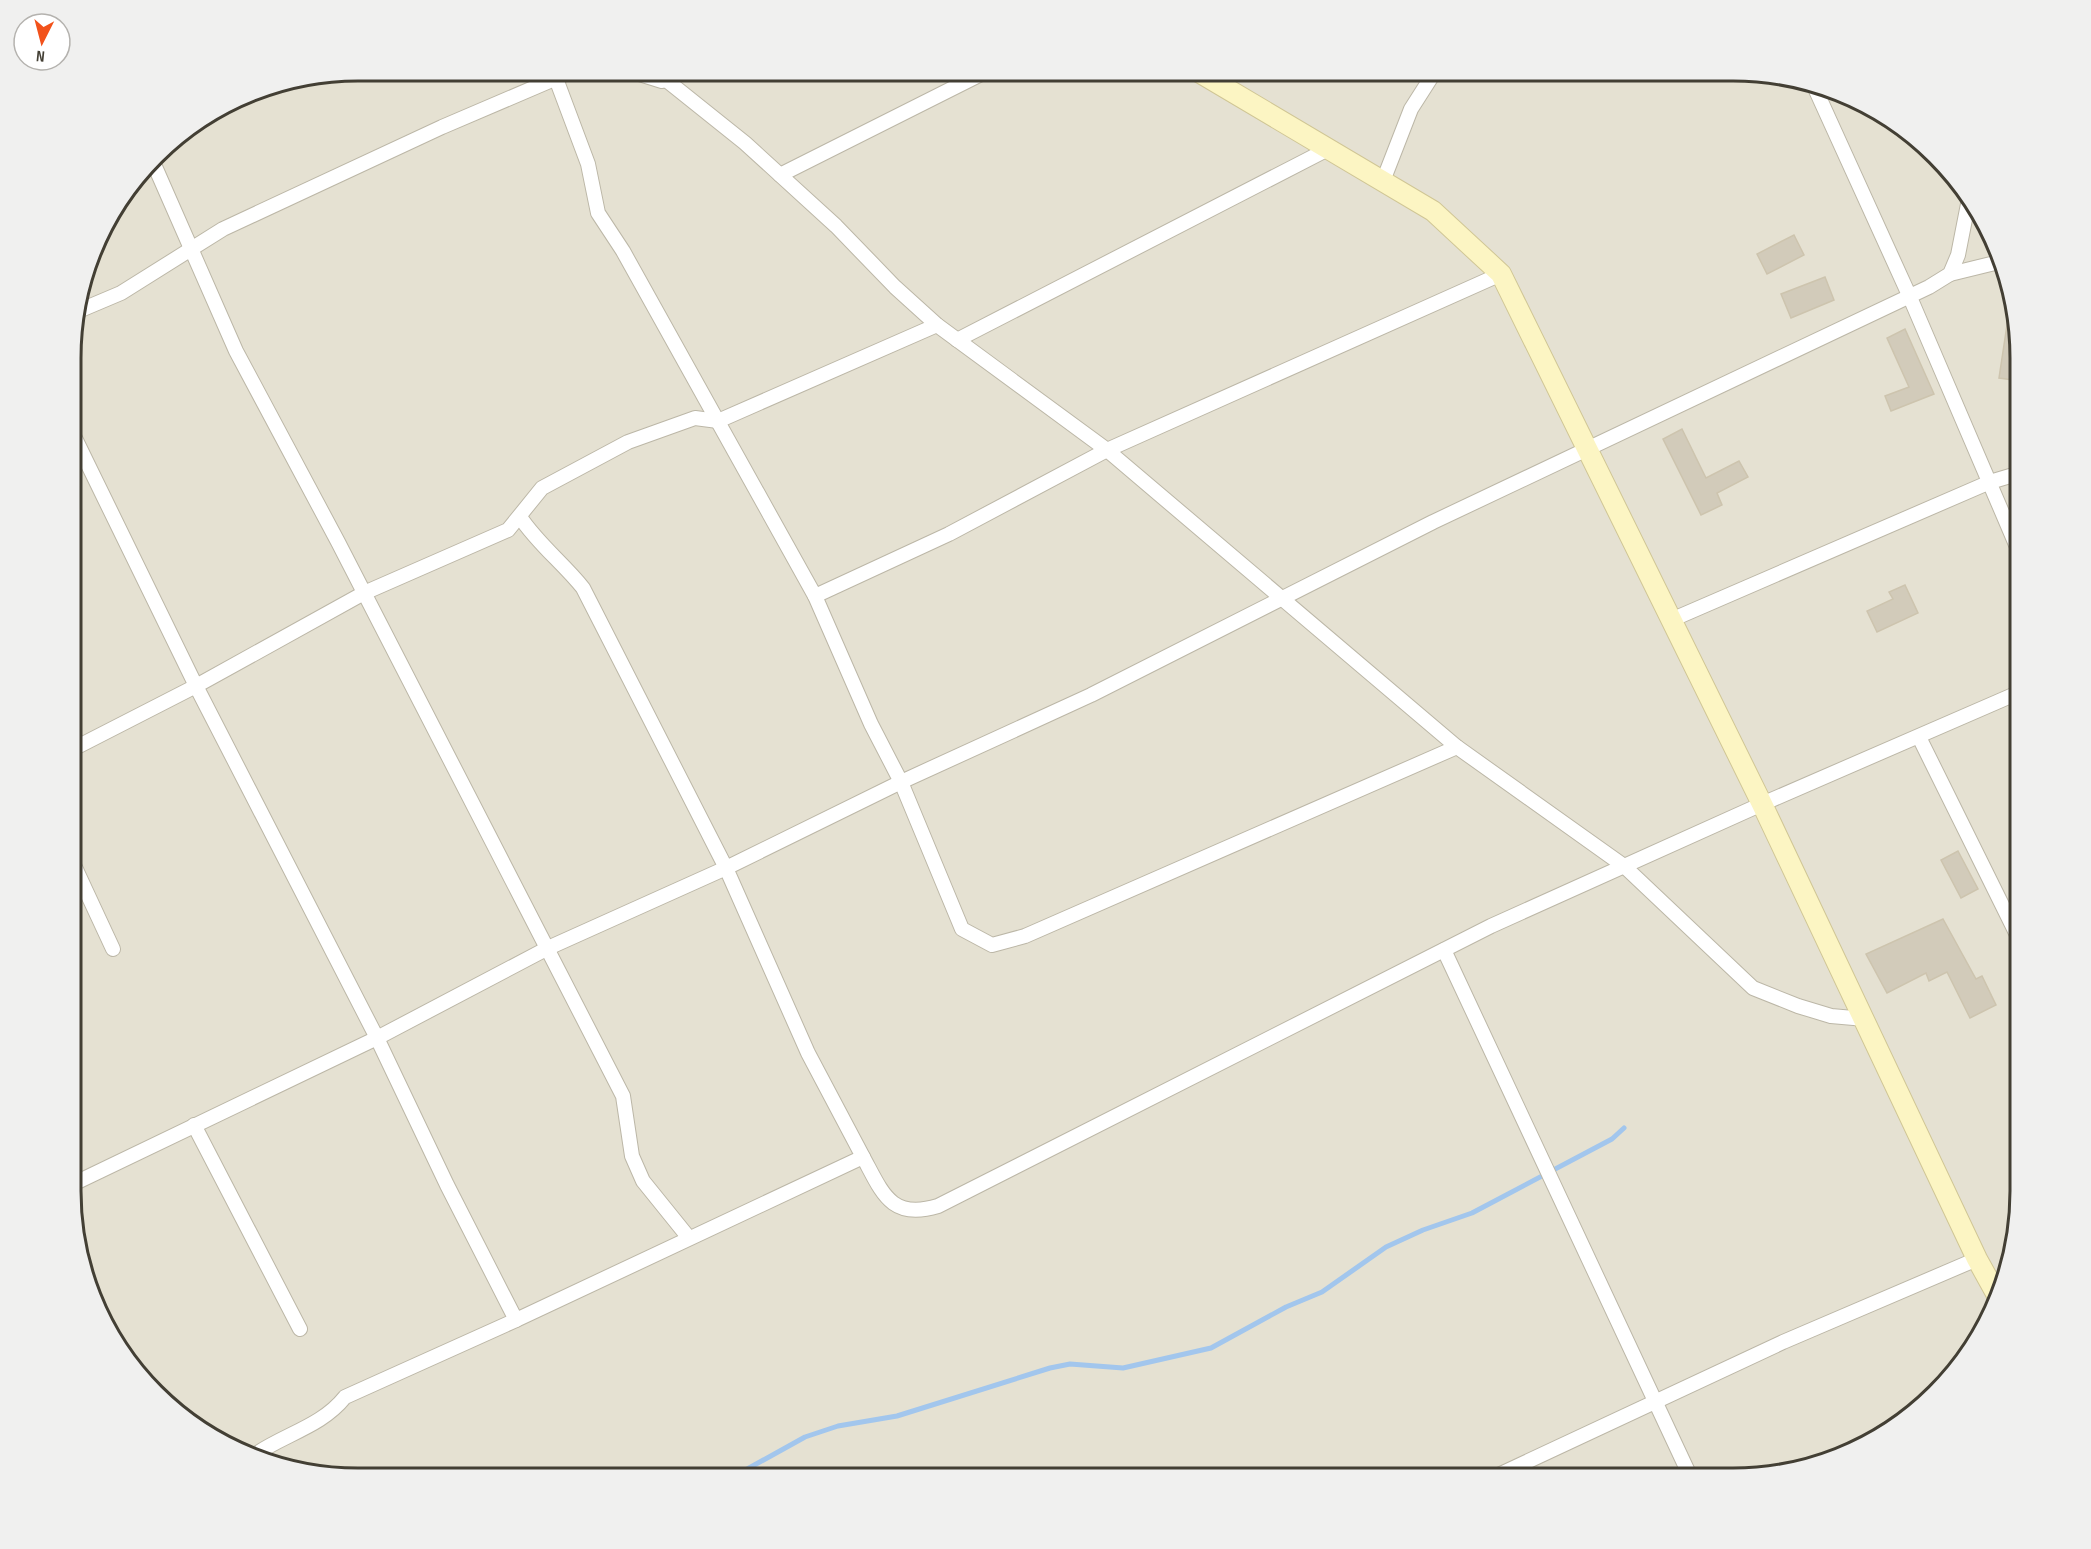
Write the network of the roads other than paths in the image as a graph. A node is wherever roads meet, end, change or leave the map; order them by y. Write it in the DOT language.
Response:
graph roads {
  1 [pos="541,81"];
  2 [pos="558,81"];
  3 [pos="661,81"];
  4 [pos="667,81"];
  5 [pos="967,81"];
  6 [pos="1214,81"];
  7 [pos="1429,81"];
  8 [pos="670,84"];
  9 [pos="1818,95"];
  10 [pos="1330,148"];
  11 [pos="156,168"];
  12 [pos="780,175"];
  13 [pos="1383,181"];
  14 [pos="1967,210"];
  15 [pos="193,248"];
  16 [pos="1993,263"];
  17 [pos="1501,274"];
  18 [pos="1950,274"];
  19 [pos="1909,295"];
  20 [pos="85,309"];
  21 [pos="937,325"];
  22 [pos="957,340"];
  23 [pos="718,421"];
  24 [pos="1586,449"];
  25 [pos="81,450"];
  26 [pos="1107,450"];
  27 [pos="2010,476"];
  28 [pos="1990,482"];
  29 [pos="520,517"];
  30 [pos="2010,530"];
  31 [pos="364,593"];
  32 [pos="815,596"];
  33 [pos="1280,598"];
  34 [pos="1671,620"];
  35 [pos="196,686"];
  36 [pos="2010,696"];
  37 [pos="1919,737"];
  38 [pos="81,745"];
  39 [pos="1457,747"];
  40 [pos="901,782"];
  41 [pos="1762,804"];
  42 [pos="1624,866"];
  43 [pos="726,868"];
  44 [pos="81,880"];
  45 [pos="2010,921"];
  46 [pos="548,948"];
  47 [pos="113,949"];
  48 [pos="1444,950"];
  49 [pos="1865,1018"];
  50 [pos="377,1038"];
  51 [pos="194,1125"];
  52 [pos="863,1157"];
  53 [pos="81,1180"];
  54 [pos="688,1238"];
  55 [pos="1977,1259"];
  56 [pos="1993,1287"];
  57 [pos="516,1320"];
  58 [pos="300,1329"];
  59 [pos="1657,1402"];
  60 [pos="261,1450"];
  61 [pos="1514,1468"];
  62 [pos="1686,1468"];
  1 -- 15 [label="street"];
  2 -- 23 [label="street"];
  3 -- 8 [label="street"];
  4 -- 8 [label="street"];
  5 -- 12 [label="street"];
  6 -- 10 [label="main road"];
  7 -- 13 [label="street"];
  8 -- 12 [label="street"];
  9 -- 19 [label="street"];
  10 -- 13 [label="main road"];
  10 -- 22 [label="street"];
  11 -- 15 [label="street"];
  12 -- 21 [label="street"];
  13 -- 17 [label="main road"];
  14 -- 18 [label="street"];
  15 -- 20 [label="street"];
  15 -- 31 [label="street"];
  16 -- 18 [label="street"];
  17 -- 24 [label="main road"];
  17 -- 26 [label="street"];
  18 -- 19 [label="street"];
  19 -- 24 [label="street"];
  19 -- 28 [label="street"];
  21 -- 22 [label="street"];
  21 -- 23 [label="street"];
  22 -- 26 [label="street"];
  23 -- 29 [label="street"];
  23 -- 32 [label="street"];
  24 -- 33 [label="street"];
  24 -- 34 [label="main road"];
  25 -- 35 [label="street"];
  26 -- 32 [label="street"];
  26 -- 33 [label="street"];
  27 -- 28 [label="street"];
  28 -- 30 [label="street"];
  28 -- 34 [label="street"];
  29 -- 31 [label="street"];
  29 -- 43 [label="street"];
  31 -- 35 [label="street"];
  31 -- 46 [label="street"];
  32 -- 40 [label="street"];
  33 -- 39 [label="street"];
  33 -- 40 [label="street"];
  34 -- 41 [label="main road"];
  35 -- 38 [label="street"];
  35 -- 50 [label="street"];
  36 -- 37 [label="street"];
  37 -- 41 [label="street"];
  37 -- 45 [label="street"];
  39 -- 40 [label="street"];
  39 -- 42 [label="street"];
  40 -- 43 [label="street"];
  41 -- 42 [label="street"];
  41 -- 49 [label="main road"];
  42 -- 48 [label="street"];
  42 -- 49 [label="street"];
  43 -- 46 [label="street"];
  43 -- 52 [label="street"];
  44 -- 47 [label="street"];
  46 -- 50 [label="street"];
  46 -- 54 [label="street"];
  48 -- 52 [label="street"];
  48 -- 59 [label="street"];
  49 -- 55 [label="main road"];
  50 -- 51 [label="street"];
  50 -- 57 [label="street"];
  51 -- 53 [label="street"];
  51 -- 58 [label="street"];
  52 -- 54 [label="street"];
  54 -- 57 [label="street"];
  55 -- 56 [label="main road"];
  55 -- 59 [label="street"];
  57 -- 60 [label="street"];
  59 -- 61 [label="street"];
  59 -- 62 [label="street"];
}
